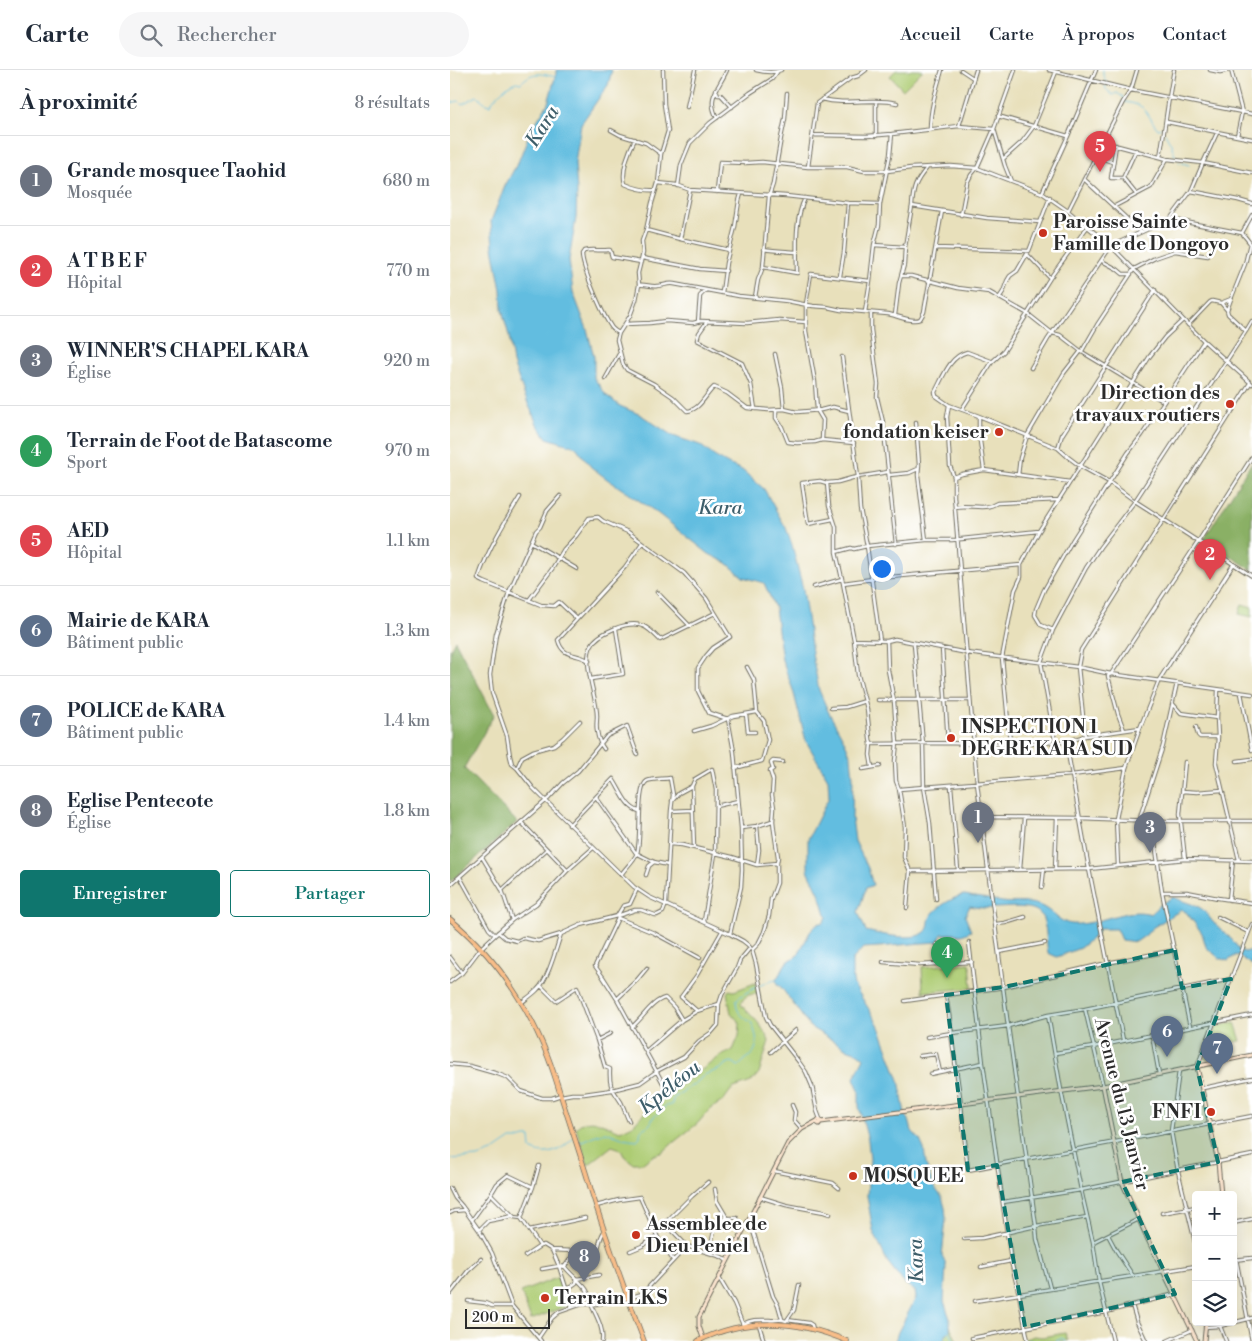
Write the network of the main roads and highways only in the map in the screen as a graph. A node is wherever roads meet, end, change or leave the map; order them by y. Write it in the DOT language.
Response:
graph roads {
  1 [pos="450,919"];
  2 [pos="1252,1055"];
  3 [pos="1197,1067"];
  4 [pos="1103,1086"];
  5 [pos="1221,1191"];
  6 [pos="1205,1326"];
  7 [pos="707,1339"];
  8 [pos="644,1341"];
  9 [pos="698,1341"];
  10 [pos="847,1341"];
  11 [pos="1197,1341"];
  12 [pos="1204,1341"];
  1 -- 8 [label="main road"];
  2 -- 3 [label="main road"];
  3 -- 4 [label="main road"];
  3 -- 5 [label="main road"];
  4 -- 7 [label="main road"];
  4 -- 11 [label="main road, Avenue du 13 Janvier"];
  6 -- 12 [label="main road"];
  7 -- 9 [label="main road"];
  7 -- 10 [label="main road"];
}
